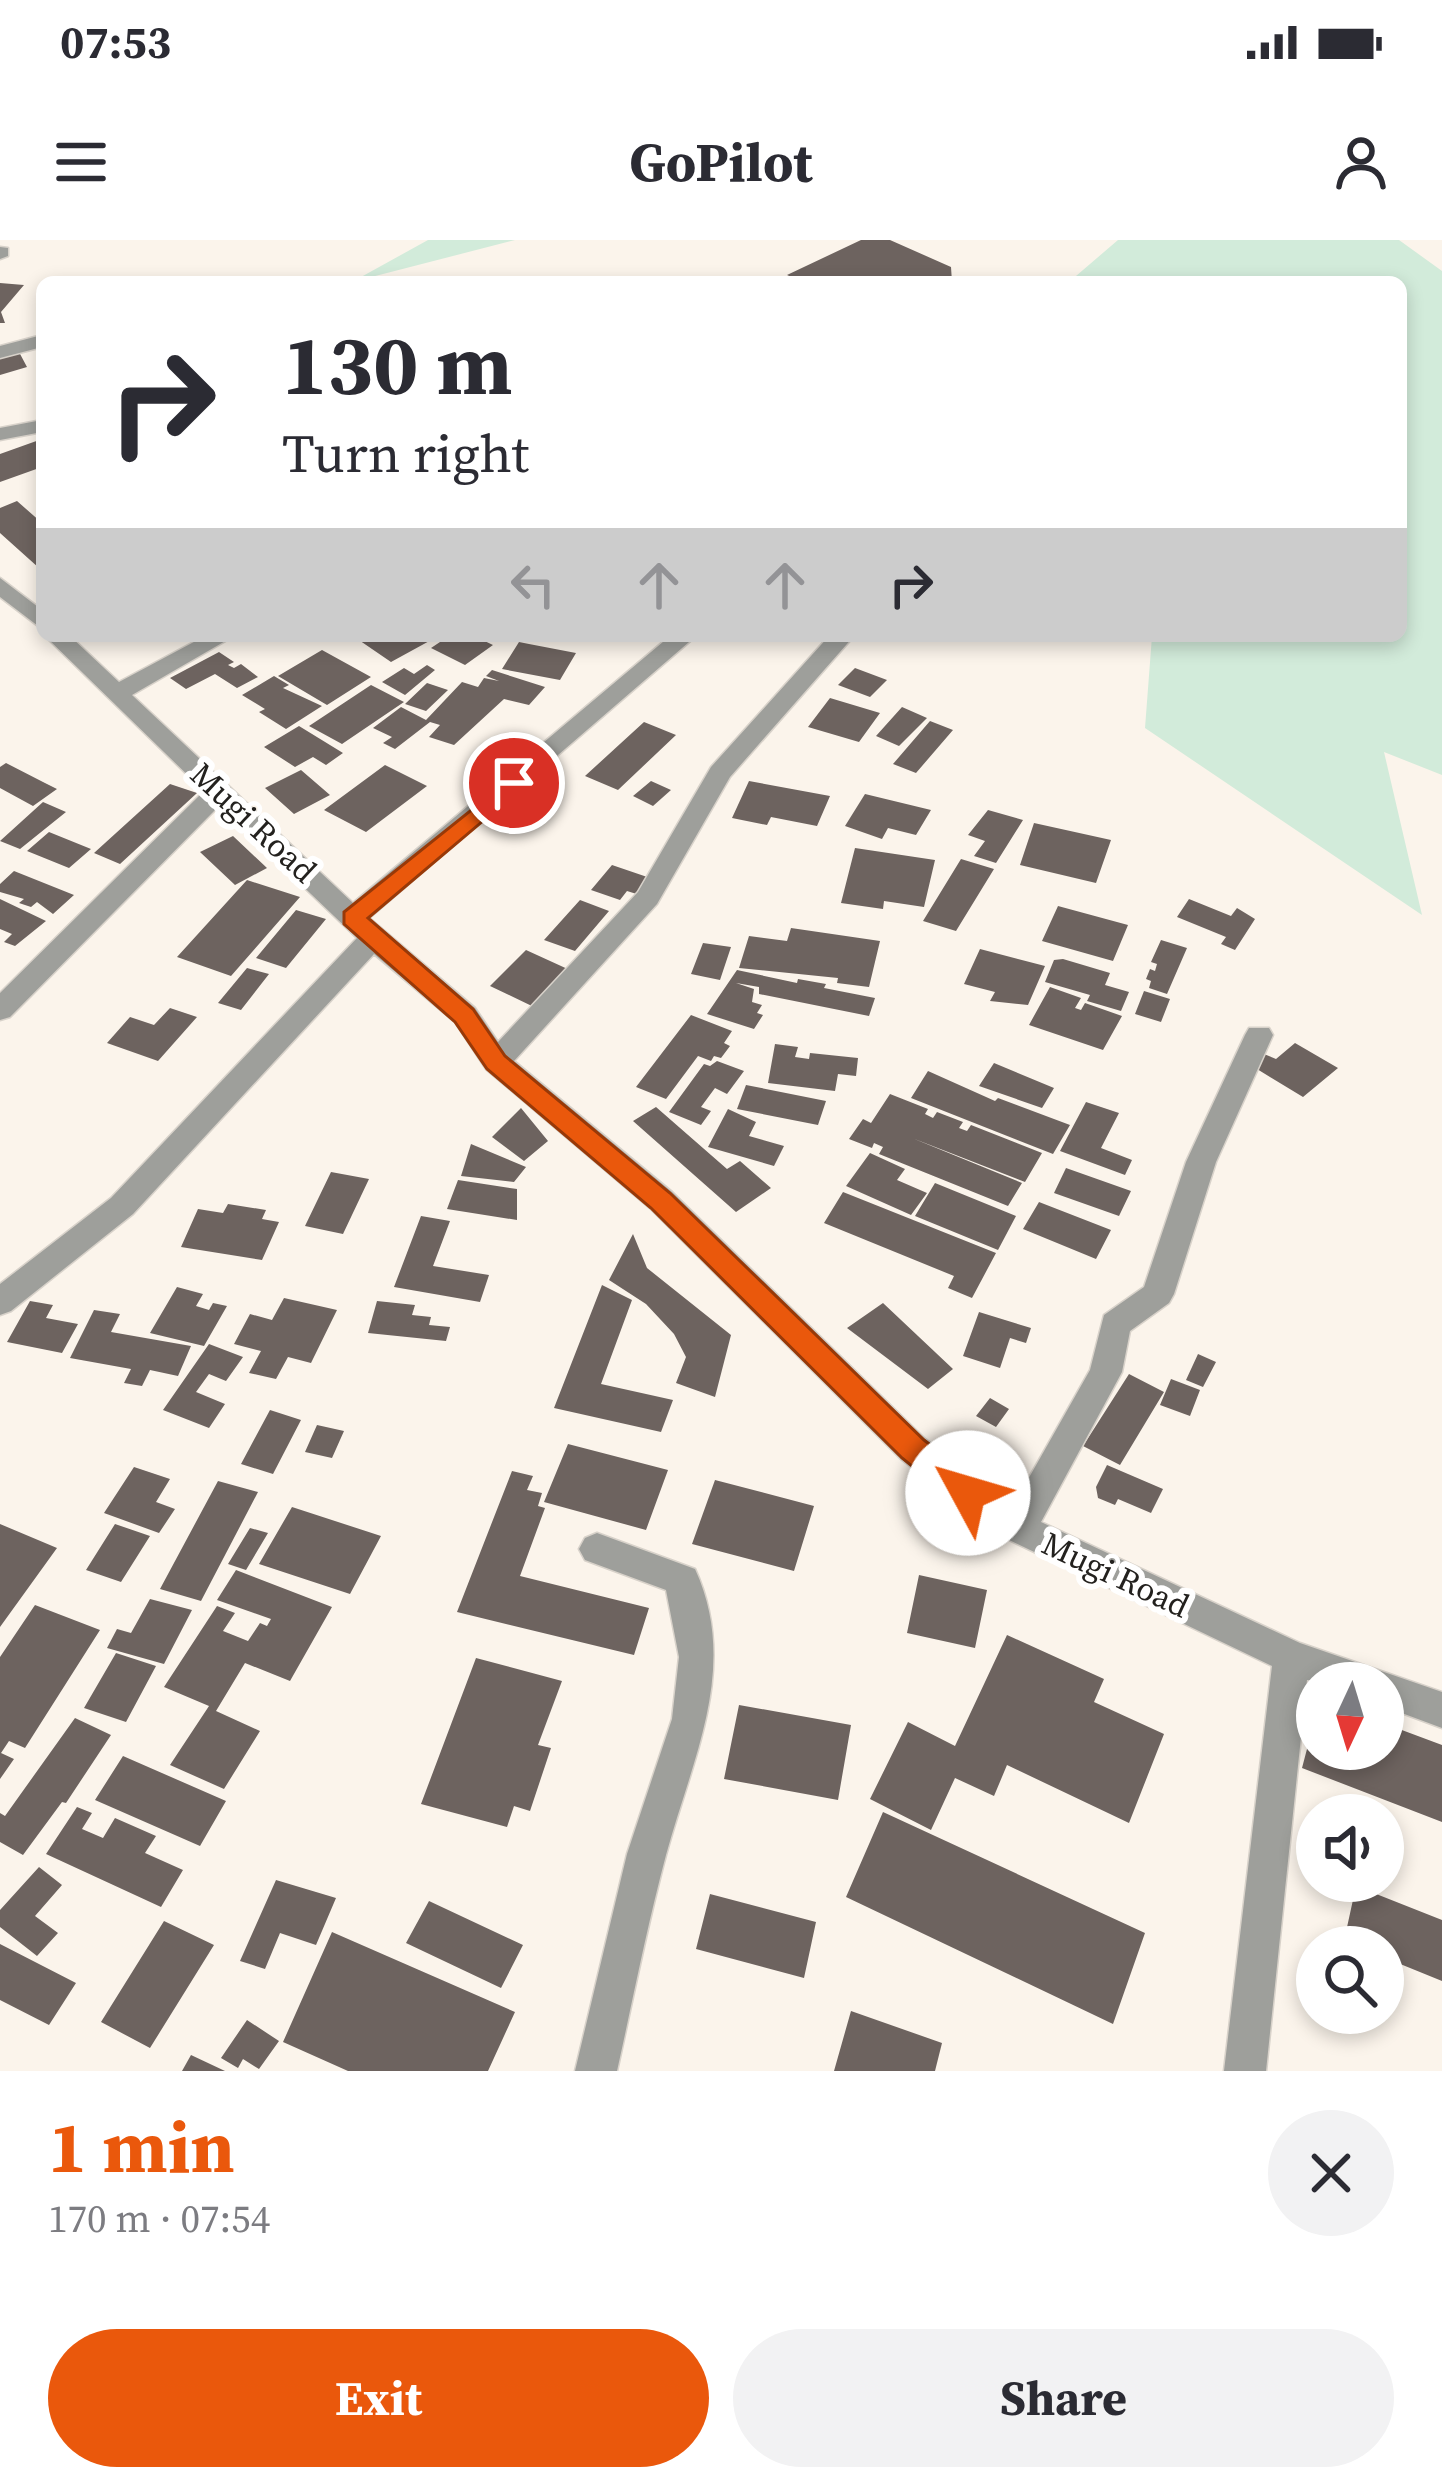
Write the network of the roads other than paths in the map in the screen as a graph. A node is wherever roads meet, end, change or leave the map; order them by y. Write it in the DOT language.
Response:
graph roads {
  1 [pos="36,343"];
  2 [pos="0,352"];
  3 [pos="36,427"];
  4 [pos="0,434"];
  5 [pos="0,584"];
  6 [pos="36,617"];
  7 [pos="64,642"];
  8 [pos="211,642"];
  9 [pos="678,642"];
  10 [pos="837,642"];
  11 [pos="119,692"];
  12 [pos="219,790"];
  13 [pos="363,928"];
  14 [pos="0,1010"];
  15 [pos="1259,1035"];
  16 [pos="496,1063"];
  17 [pos="0,1302"];
  18 [pos="1019,1528"];
  19 [pos="597,1549"];
  20 [pos="1291,1657"];
  21 [pos="1305,1662"];
  22 [pos="1404,1696"];
  23 [pos="1442,1710"];
  24 [pos="596,2071"];
  25 [pos="1245,2071"];
  1 -- 2 [label="street"];
  3 -- 4 [label="street"];
  5 -- 6 [label="street"];
  7 -- 11 [label="street, Mugi Road"];
  8 -- 11 [label="street"];
  9 -- 13 [label="street"];
  10 -- 16 [label="street"];
  11 -- 12 [label="street, Mugi Road"];
  12 -- 13 [label="street, Mugi Road"];
  12 -- 14 [label="street"];
  13 -- 16 [label="street, Mugi Road"];
  13 -- 17 [label="street"];
  15 -- 18 [label="street"];
  16 -- 18 [label="street, Mugi Road"];
  18 -- 20 [label="street, Mugi Road"];
  19 -- 24 [label="street"];
  20 -- 21 [label="street, Mugi Road"];
  20 -- 25 [label="street"];
  22 -- 23 [label="street"];
}
